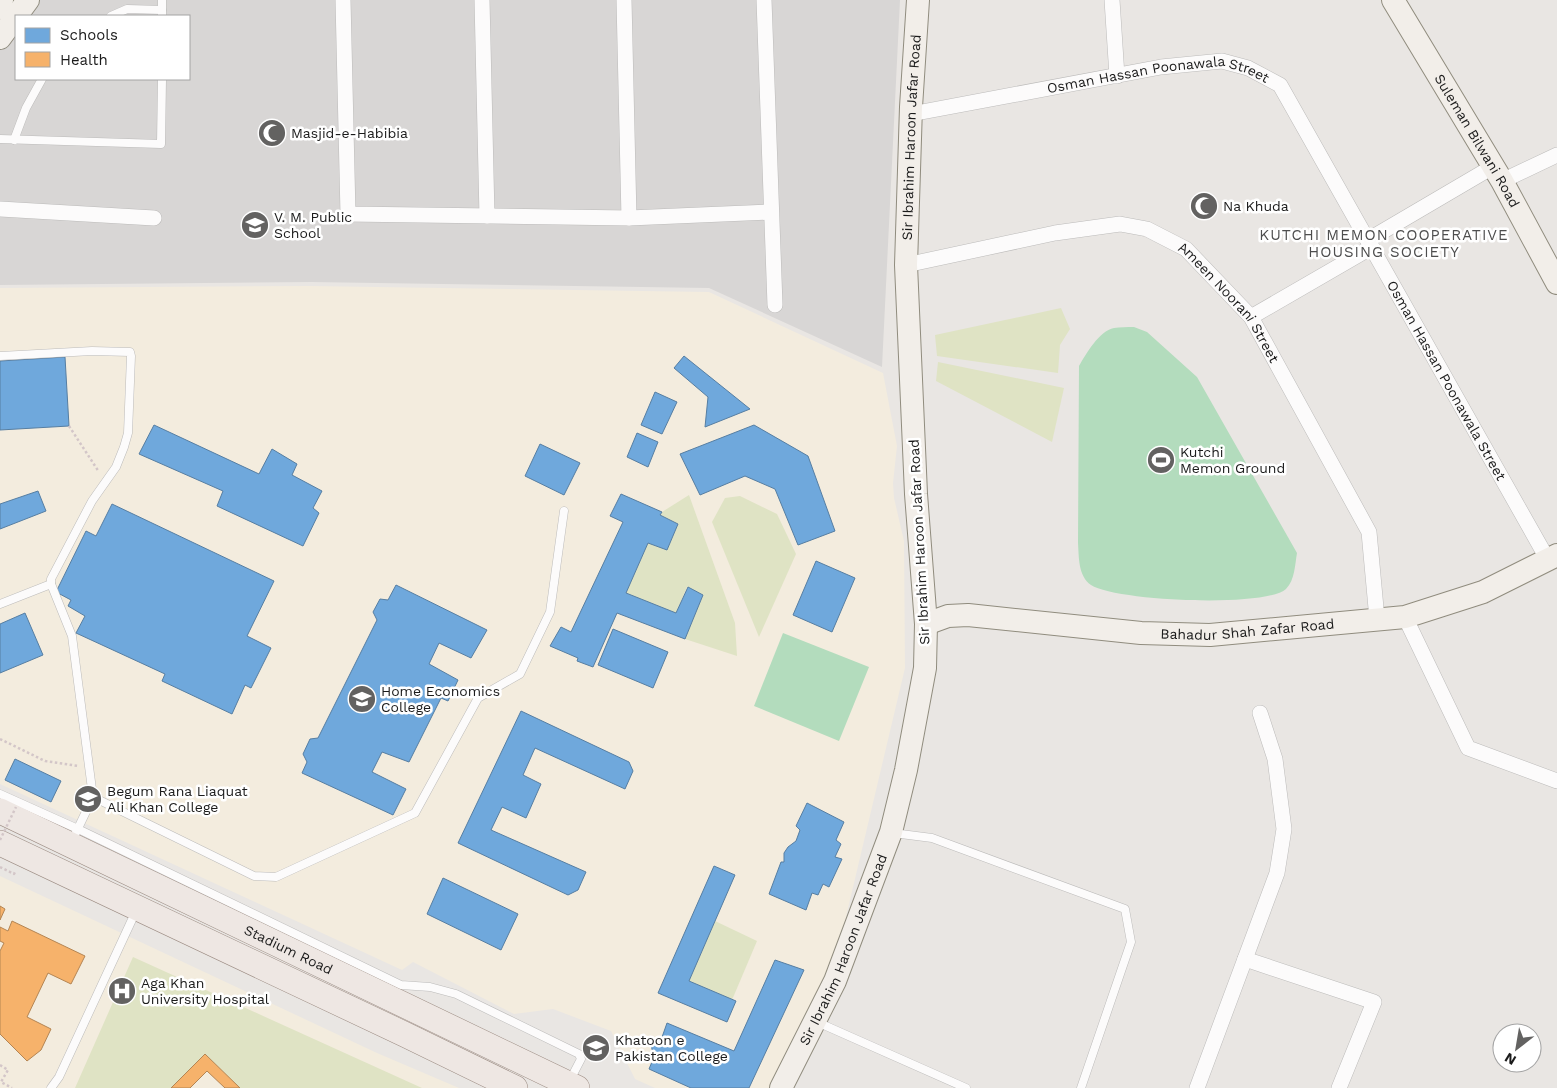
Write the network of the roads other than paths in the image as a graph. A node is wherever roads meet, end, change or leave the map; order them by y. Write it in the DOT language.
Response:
graph roads {
  1 [pos="2,0"];
  2 [pos="28,0"];
  3 [pos="162,0"];
  4 [pos="343,0"];
  5 [pos="482,0"];
  6 [pos="624,0"];
  7 [pos="764,0"];
  8 [pos="918,0"];
  9 [pos="1112,0"];
  10 [pos="1393,0"];
  11 [pos="0,8"];
  12 [pos="162,13"];
  13 [pos="17,15"];
  14 [pos="113,15"];
  15 [pos="15,18"];
  16 [pos="0,38"];
  17 [pos="1117,76"];
  18 [pos="41,80"];
  19 [pos="162,80"];
  20 [pos="911,114"];
  21 [pos="0,139"];
  22 [pos="14,140"];
  23 [pos="1557,155"];
  24 [pos="1498,174"];
  25 [pos="0,209"];
  26 [pos="770,212"];
  27 [pos="487,216"];
  28 [pos="154,218"];
  29 [pos="629,218"];
  30 [pos="1370,244"];
  31 [pos="906,265"];
  32 [pos="1557,283"];
  33 [pos="774,305"];
  34 [pos="1251,317"];
  35 [pos="0,356"];
  36 [pos="564,511"];
  37 [pos="1552,558"];
  38 [pos="51,584"];
  39 [pos="0,604"];
  40 [pos="1405,617"];
  41 [pos="1377,619"];
  42 [pos="926,624"];
  43 [pos="1260,713"];
  44 [pos="1557,781"];
  45 [pos="0,794"];
  46 [pos="93,797"];
  47 [pos="8,809"];
  48 [pos="891,832"];
  49 [pos="74,837"];
  50 [pos="0,842"];
  51 [pos="138,907"];
  52 [pos="1245,959"];
  53 [pos="418,999"];
  54 [pos="815,1020"];
  55 [pos="404,1034"];
  56 [pos="59,1077"];
  57 [pos="573,1086"];
  58 [pos="51,1088"];
  59 [pos="60,1088"];
  60 [pos="515,1088"];
  61 [pos="781,1088"];
  62 [pos="966,1088"];
  63 [pos="1081,1088"];
  64 [pos="1196,1088"];
  65 [pos="1340,1088"];
  1 -- 11 [label="street"];
  2 -- 13 [label="street"];
  3 -- 12 [label="lane"];
  4 -- 27 [label="street"];
  5 -- 27 [label="street"];
  6 -- 29 [label="street"];
  7 -- 26 [label="street"];
  8 -- 20 [label="street, Sir Ibrahim Haroon Jafar Road"];
  9 -- 17 [label="street"];
  10 -- 24 [label="street, Suleman Bilwani Road"];
  12 -- 14 [label="lane"];
  15 -- 16 [label="street"];
  17 -- 20 [label="street, Osman Hassan Poonawala Street"];
  17 -- 30 [label="street, Osman Hassan Poonawala Street"];
  18 -- 22 [label="lane"];
  19 -- 22 [label="lane"];
  20 -- 31 [label="street, Sir Ibrahim Haroon Jafar Road"];
  21 -- 22 [label="lane"];
  23 -- 24 [label="street"];
  24 -- 30 [label="street"];
  24 -- 32 [label="street, Suleman Bilwani Road"];
  25 -- 28 [label="street"];
  26 -- 29 [label="street"];
  26 -- 33 [label="street"];
  27 -- 29 [label="street"];
  30 -- 34 [label="street"];
  30 -- 37 [label="street, Osman Hassan Poonawala Street"];
  31 -- 34 [label="street, Ameen Noorani Street"];
  31 -- 42 [label="street, Sir Ibrahim Haroon Jafar Road"];
  34 -- 41 [label="street, Ameen Noorani Street"];
  35 -- 38 [label="lane"];
  36 -- 46 [label="lane"];
  37 -- 40 [label="street, Bahadur Shah Zafar Road"];
  38 -- 39 [label="lane"];
  38 -- 46 [label="lane"];
  40 -- 41 [label="street, Bahadur Shah Zafar Road"];
  40 -- 44 [label="street"];
  41 -- 42 [label="street, Bahadur Shah Zafar Road"];
  42 -- 48 [label="street, Sir Ibrahim Haroon Jafar Road"];
  43 -- 52 [label="street"];
  45 -- 49 [label="lane"];
  46 -- 49 [label="lane"];
  47 -- 49 [label="main road, Stadium Road"];
  48 -- 54 [label="street, Sir Ibrahim Haroon Jafar Road"];
  48 -- 63 [label="lane"];
  49 -- 53 [label="main road, Stadium Road"];
  50 -- 51 [label="main road, Stadium Road"];
  51 -- 55 [label="main road, Stadium Road"];
  51 -- 56 [label="lane"];
  52 -- 64 [label="street"];
  52 -- 65 [label="street"];
  53 -- 55 [label="main road"];
  53 -- 57 [label="main road, Stadium Road"];
  54 -- 61 [label="street, Sir Ibrahim Haroon Jafar Road"];
  54 -- 62 [label="lane"];
  55 -- 60 [label="main road, Stadium Road"];
  56 -- 58 [label="lane"];
  56 -- 59 [label="lane"];
}
